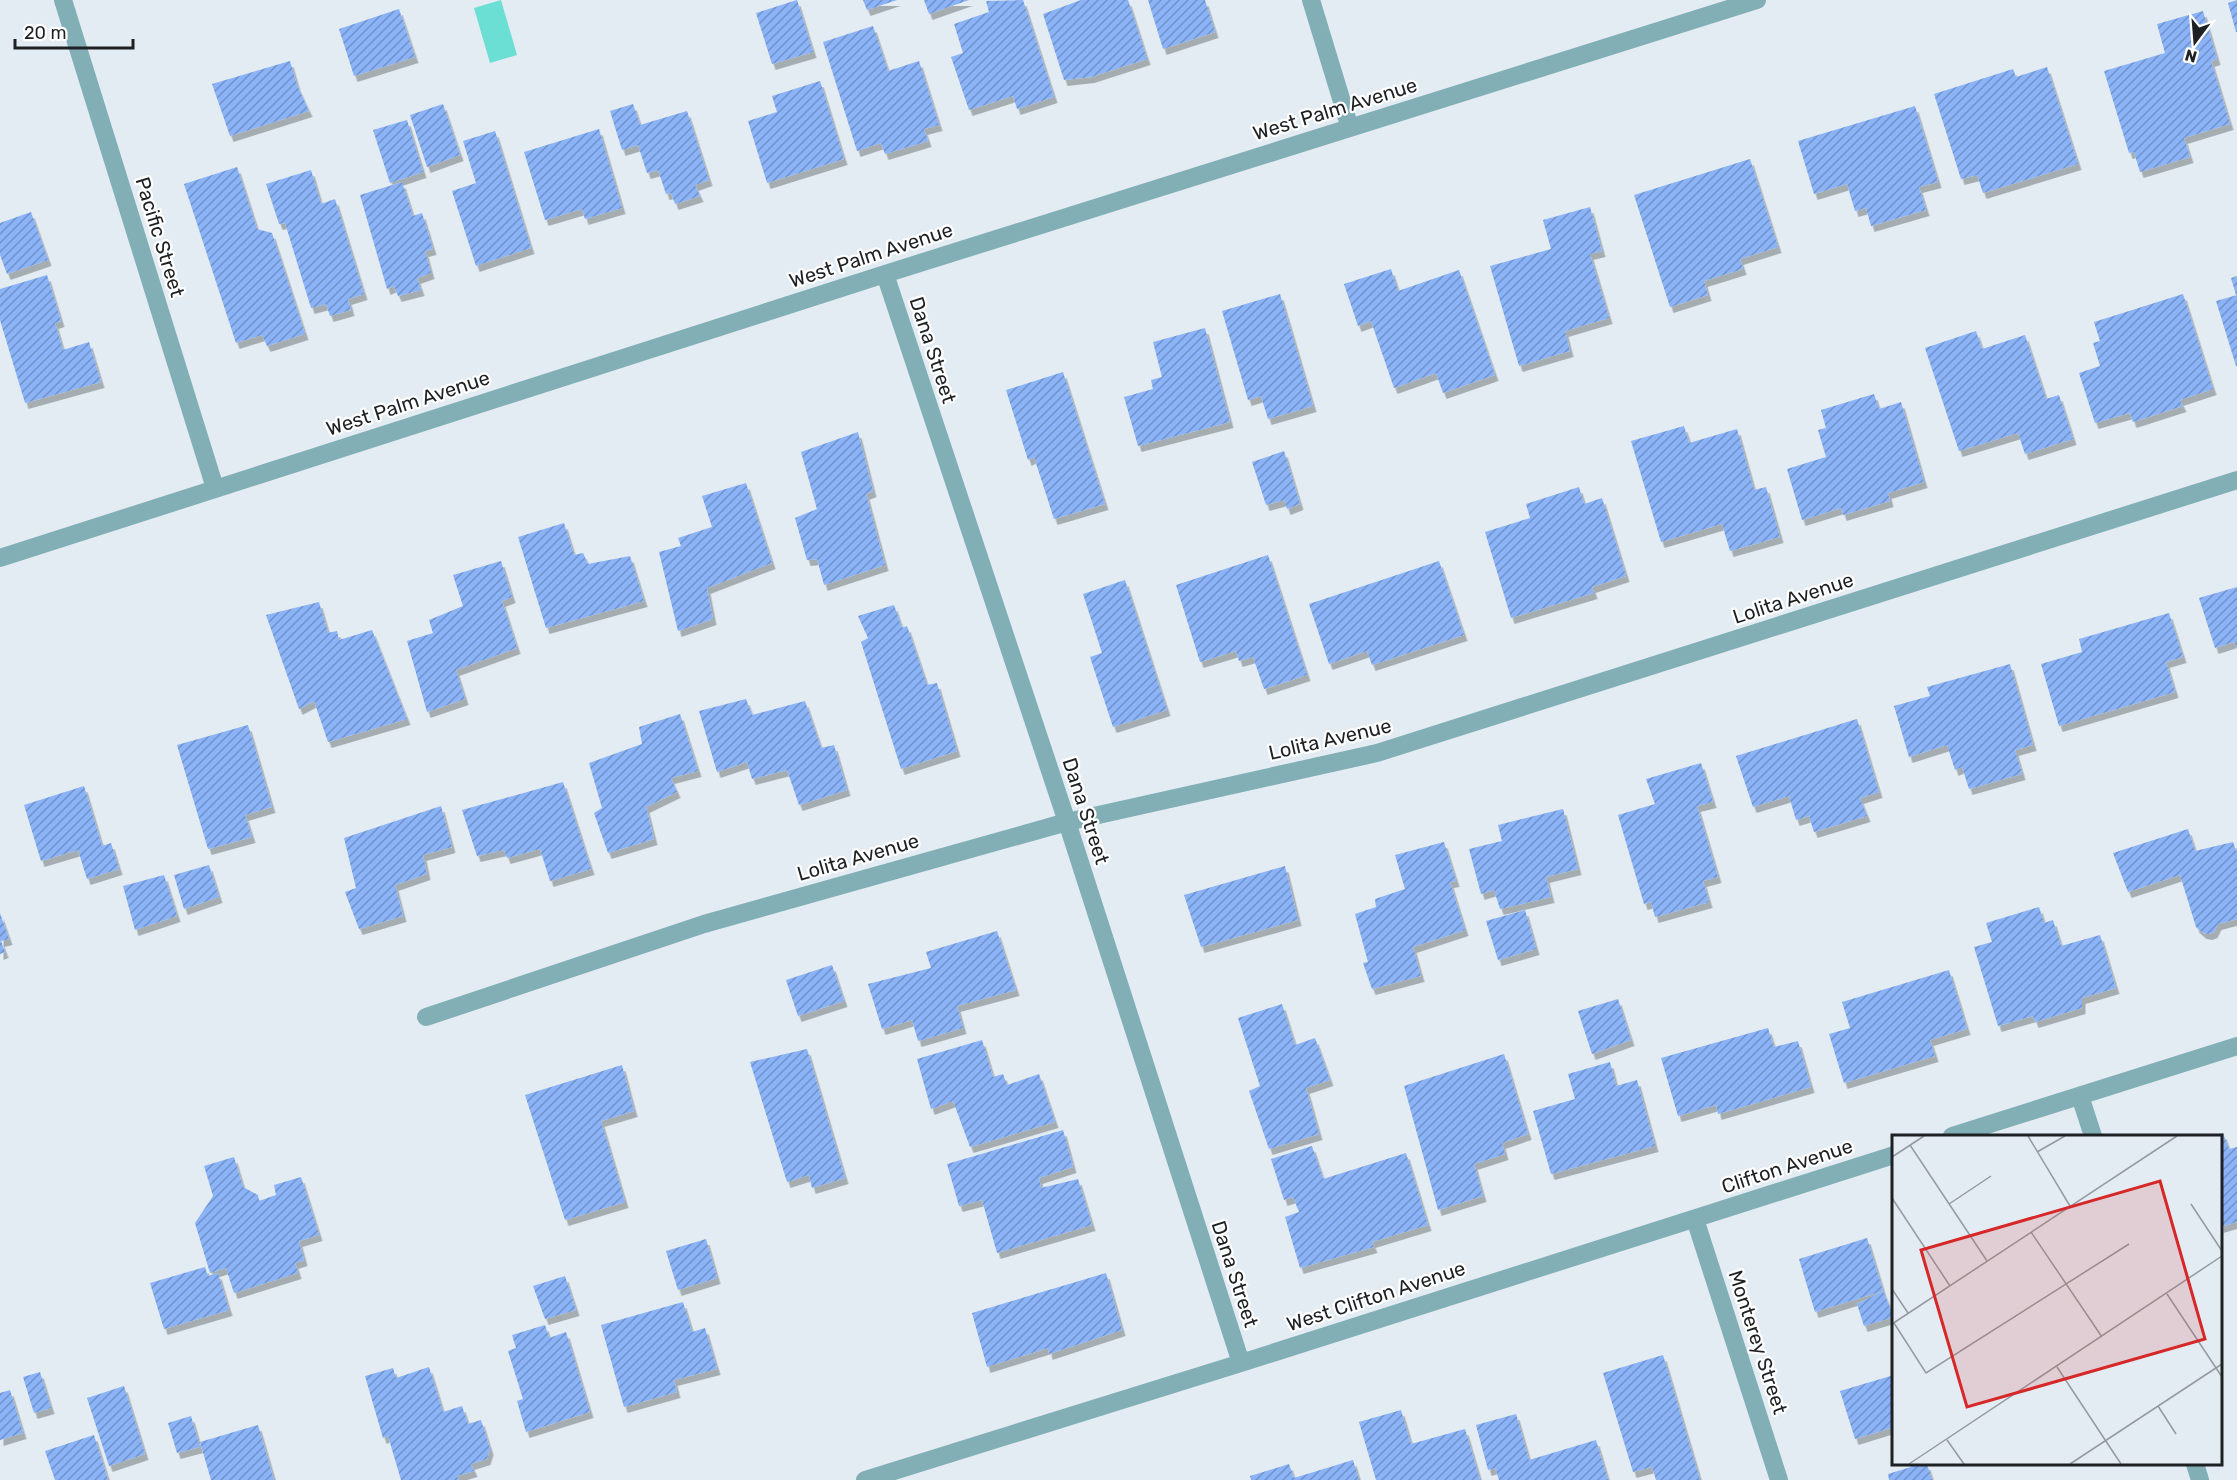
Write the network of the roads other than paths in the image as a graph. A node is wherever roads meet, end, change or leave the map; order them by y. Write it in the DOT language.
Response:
graph roads {
  1 [pos="63,0"];
  2 [pos="1311,0"];
  3 [pos="1757,0"];
  4 [pos="1350,128"];
  5 [pos="885,274"];
  6 [pos="2237,480"];
  7 [pos="215,488"];
  8 [pos="0,558"];
  9 [pos="1066,822"];
  10 [pos="426,1017"];
  11 [pos="2237,1046"];
  12 [pos="2080,1096"];
  13 [pos="1958,1135"];
  14 [pos="2092,1135"];
  15 [pos="1892,1155"];
  16 [pos="1695,1219"];
  17 [pos="1240,1363"];
  18 [pos="2194,1465"];
  19 [pos="865,1480"];
  20 [pos="1779,1480"];
  21 [pos="2200,1480"];
  1 -- 7 [label="street, Pacific Street"];
  2 -- 4 [label="street"];
  3 -- 4 [label="street, West Palm Avenue"];
  4 -- 5 [label="street, West Palm Avenue"];
  5 -- 7 [label="street, West Palm Avenue"];
  5 -- 9 [label="street, Dana Street"];
  6 -- 9 [label="street, Lolita Avenue"];
  7 -- 8 [label="street, West Palm Avenue"];
  9 -- 10 [label="street, Lolita Avenue"];
  9 -- 17 [label="street, Dana Street"];
  11 -- 12 [label="street"];
  12 -- 13 [label="street"];
  12 -- 14 [label="street"];
  15 -- 16 [label="street, Clifton Avenue"];
  16 -- 17 [label="street, West Clifton Avenue"];
  16 -- 20 [label="street, Monterey Street"];
  17 -- 19 [label="street, West Clifton Avenue"];
  18 -- 21 [label="street"];
}
